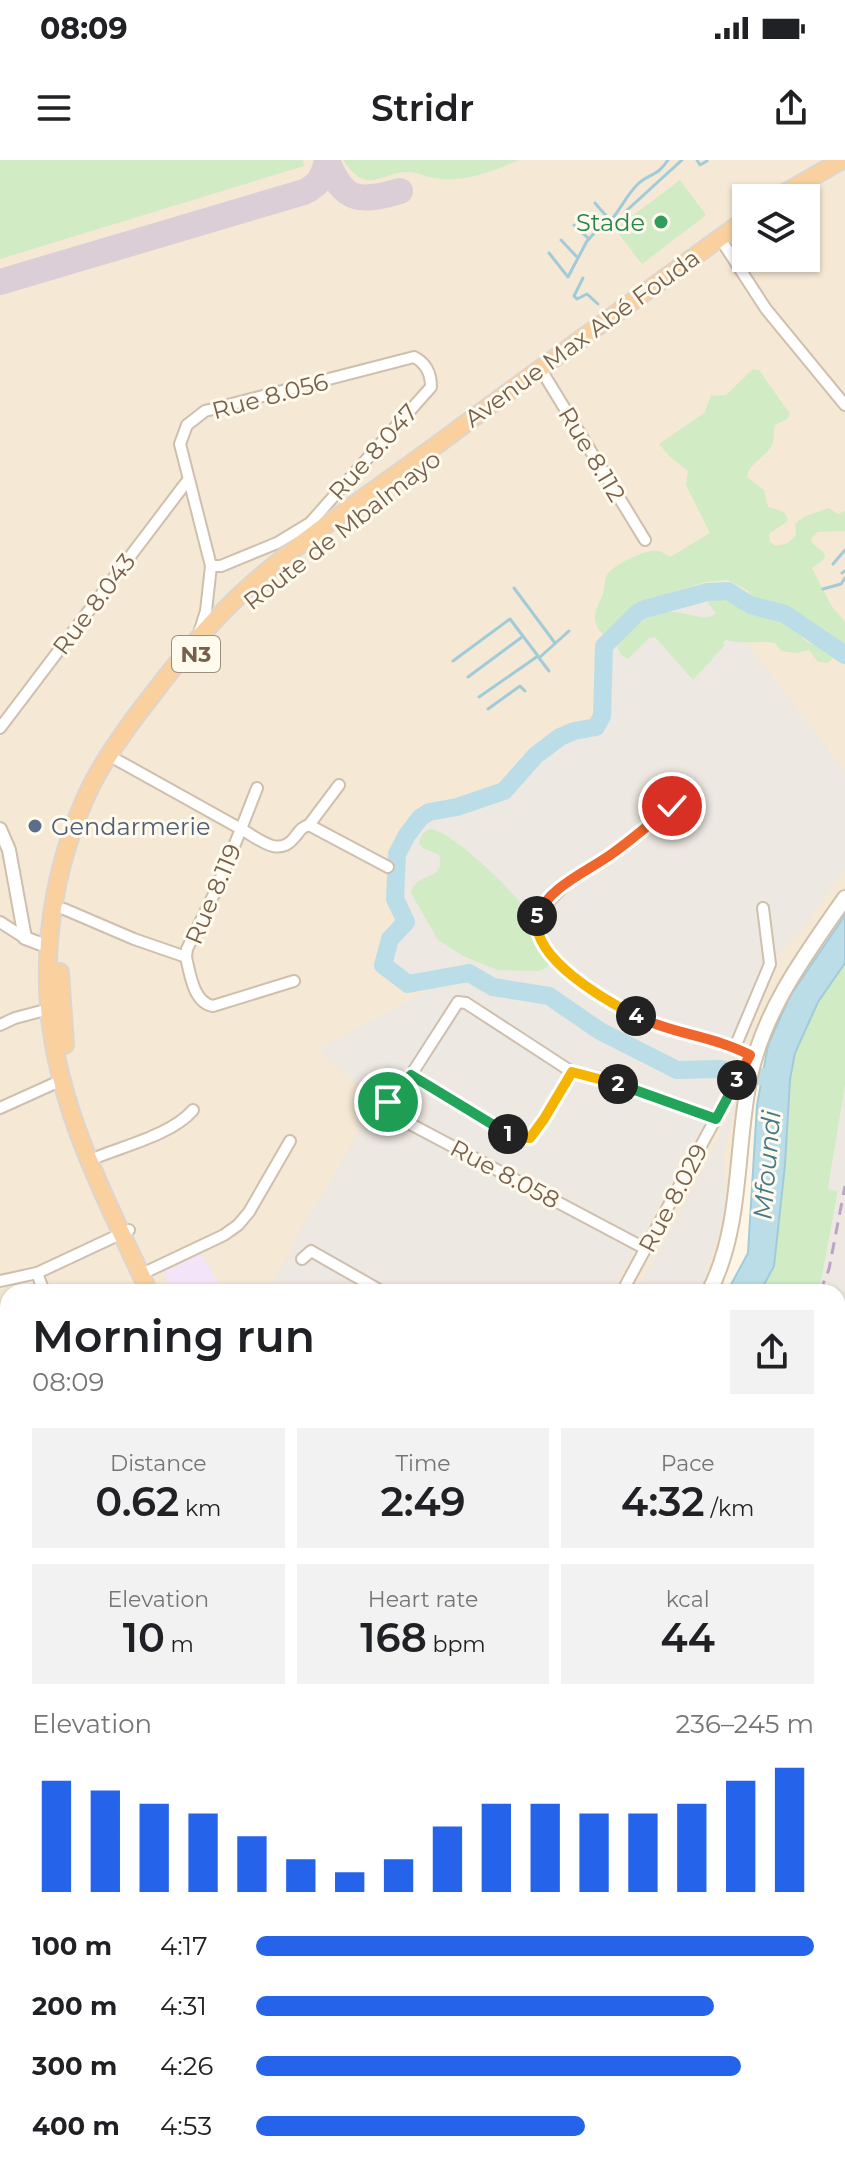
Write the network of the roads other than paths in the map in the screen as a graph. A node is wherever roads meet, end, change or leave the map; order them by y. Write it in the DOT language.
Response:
graph roads {
  1 [pos="842,160"];
  2 [pos="845,169"];
  3 [pos="800,184"];
  4 [pos="819,184"];
  5 [pos="732,230"];
  6 [pos="732,241"];
  7 [pos="725,246"];
  8 [pos="543,372"];
  9 [pos="431,387"];
  10 [pos="845,405"];
  11 [pos="188,480"];
  12 [pos="645,540"];
  13 [pos="211,566"];
  14 [pos="196,639"];
  15 [pos="0,728"];
  16 [pos="117,760"];
  17 [pos="339,785"];
  18 [pos="257,788"];
  19 [pos="672,806"];
  20 [pos="309,825"];
  21 [pos="0,829"];
  22 [pos="241,829"];
  23 [pos="388,867"];
  24 [pos="845,898"];
  25 [pos="763,908"];
  26 [pos="64,909"];
  27 [pos="0,922"];
  28 [pos="25,938"];
  29 [pos="49,947"];
  30 [pos="186,957"];
  31 [pos="294,981"];
  32 [pos="49,1009"];
  33 [pos="0,1025"];
  34 [pos="735,1047"];
  35 [pos="753,1053"];
  36 [pos="572,1072"];
  37 [pos="411,1075"];
  38 [pos="62,1080"];
  39 [pos="0,1108"];
  40 [pos="193,1110"];
  41 [pos="716,1119"];
  42 [pos="290,1141"];
  43 [pos="95,1158"];
  44 [pos="126,1232"];
  45 [pos="646,1249"];
  46 [pos="302,1259"];
  47 [pos="148,1271"];
  48 [pos="37,1273"];
  49 [pos="0,1281"];
  50 [pos="41,1284"];
  51 [pos="146,1284"];
  52 [pos="154,1284"];
  53 [pos="365,1284"];
  54 [pos="626,1284"];
  55 [pos="713,1284"];
  1 -- 3 [label="highway"];
  2 -- 4 [label="highway"];
  5 -- 8 [label="highway, Avenue Max Abé Fouda / N3"];
  6 -- 7 [label="highway, Route de Mbalmayo / N3"];
  7 -- 8 [label="highway, Route de Mbalmayo / N3"];
  7 -- 10 [label="street"];
  8 -- 12 [label="street, Rue 8.112"];
  8 -- 14 [label="highway, Avenue Max Abé Fouda / N3"];
  8 -- 16 [label="highway, Route de Mbalmayo / N3"];
  9 -- 11 [label="street, Rue 8.056"];
  9 -- 13 [label="street, Rue 8.047"];
  11 -- 13 [label="street, Rue 8.056"];
  11 -- 15 [label="street, Rue 8.043"];
  13 -- 14 [label="street"];
  14 -- 29 [label="highway, N3"];
  16 -- 22 [label="street, Rue 8.119"];
  16 -- 26 [label="highway, Route de Mbalmayo / N3"];
  17 -- 20 [label="street"];
  18 -- 22 [label="street"];
  19 -- 34 [label="street"];
  20 -- 22 [label="street"];
  20 -- 23 [label="street"];
  21 -- 28 [label="street"];
  22 -- 30 [label="street, Rue 8.119"];
  24 -- 35 [label="main road, Rue 8.029"];
  25 -- 34 [label="street"];
  26 -- 30 [label="street"];
  26 -- 43 [label="highway, Route de Mbalmayo / N3"];
  27 -- 28 [label="street"];
  28 -- 29 [label="street"];
  29 -- 32 [label="highway, N3"];
  30 -- 31 [label="street"];
  32 -- 33 [label="street"];
  32 -- 38 [label="highway, N3"];
  34 -- 35 [label="street"];
  35 -- 41 [label="street, Rue 8.029"];
  35 -- 55 [label="main road"];
  36 -- 37 [label="street, Rue 8.058"];
  36 -- 37 [label="street"];
  36 -- 41 [label="street"];
  37 -- 45 [label="street, Rue 8.058"];
  38 -- 39 [label="street"];
  38 -- 44 [label="highway, N3"];
  40 -- 43 [label="street"];
  41 -- 45 [label="street, Rue 8.029"];
  42 -- 47 [label="street"];
  43 -- 44 [label="highway, Route de Mbalmayo / N3"];
  44 -- 47 [label="highway, Route de Mbalmayo / N3"];
  44 -- 48 [label="street"];
  44 -- 51 [label="highway, N3"];
  45 -- 54 [label="street, Rue 8.029"];
  46 -- 53 [label="street"];
  47 -- 52 [label="highway, Route de Mbalmayo / N3"];
  48 -- 49 [label="street"];
  48 -- 50 [label="street"];
}
